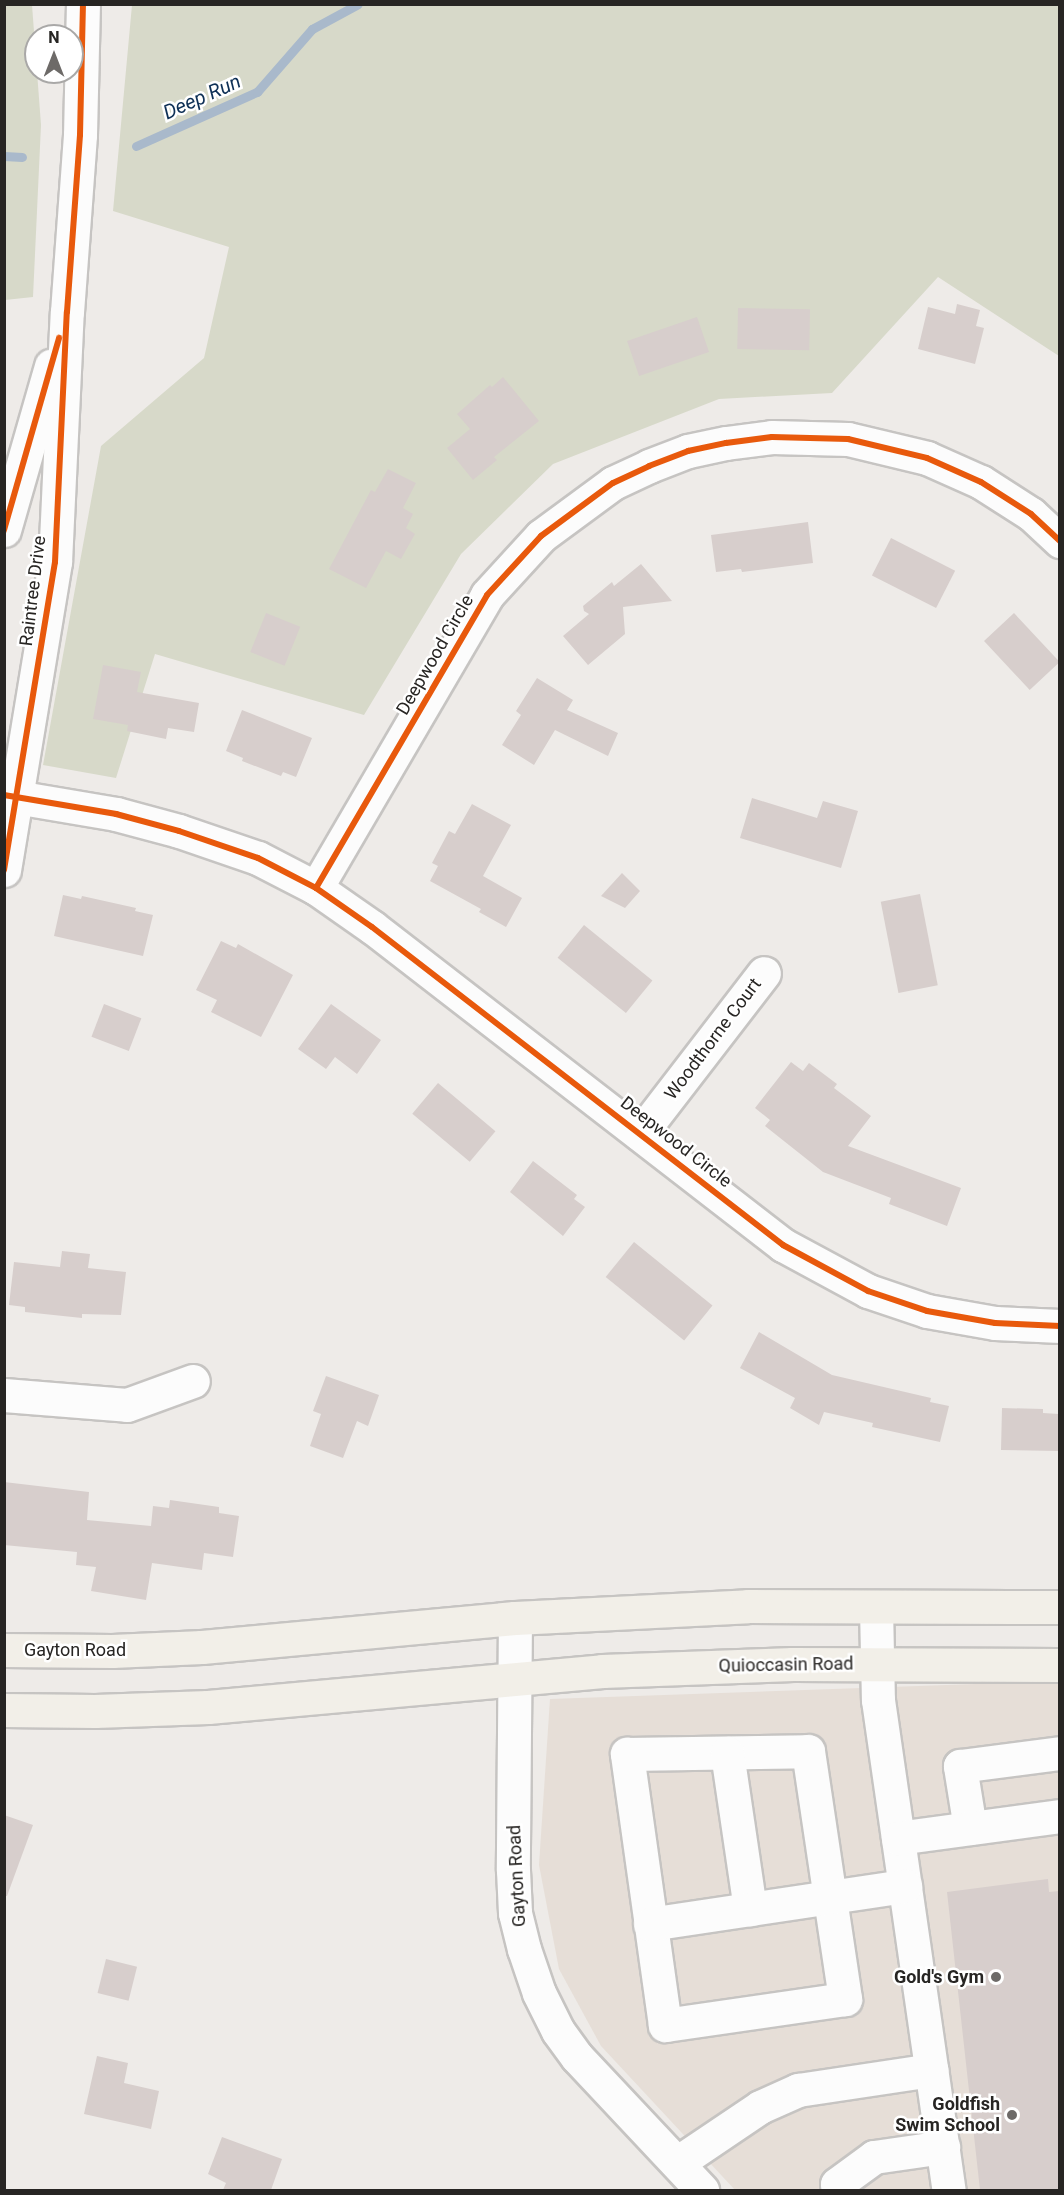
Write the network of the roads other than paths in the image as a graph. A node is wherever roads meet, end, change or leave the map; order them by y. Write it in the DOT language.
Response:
graph roads {
  1 [pos="83,4"];
  2 [pos="67,312"];
  3 [pos="4,531"];
  4 [pos="1059,541"];
  5 [pos="10,796"];
  6 [pos="4,870"];
  7 [pos="316,888"];
  8 [pos="764,973"];
  9 [pos="640,1134"];
  10 [pos="1059,1326"];
  11 [pos="193,1381"];
  12 [pos="4,1395"];
  13 [pos="876,1607"];
  14 [pos="1059,1607"];
  15 [pos="514,1618"];
  16 [pos="4,1650"];
  17 [pos="879,1664"];
  18 [pos="1059,1665"];
  19 [pos="514,1679"];
  20 [pos="4,1710"];
  21 [pos="727,1753"];
  22 [pos="1059,1753"];
  23 [pos="1059,1816"];
  24 [pos="970,1828"];
  25 [pos="898,1838"];
  26 [pos="905,1886"];
  27 [pos="829,1897"];
  28 [pos="750,1910"];
  29 [pos="650,1924"];
  30 [pos="932,2070"];
  31 [pos="943,2147"];
  32 [pos="677,2163"];
  33 [pos="702,2190"];
  34 [pos="842,2190"];
  35 [pos="949,2190"];
  1 -- 2 [label="street, Raintree Drive"];
  2 -- 3 [label="street, Raintree Drive"];
  2 -- 5 [label="street, Raintree Drive"];
  4 -- 7 [label="street, Deepwood Circle"];
  5 -- 6 [label="street, Raintree Drive"];
  5 -- 7 [label="street, Deepwood Circle"];
  7 -- 9 [label="street, Deepwood Circle"];
  8 -- 9 [label="street, Woodthorne Court"];
  9 -- 10 [label="street, Deepwood Circle"];
  11 -- 12 [label="street"];
  13 -- 14 [label="main road"];
  13 -- 15 [label="main road"];
  13 -- 17 [label="street"];
  15 -- 16 [label="main road, Gayton Road"];
  15 -- 19 [label="street, Gayton Road"];
  17 -- 18 [label="main road, Quioccasin Road"];
  17 -- 19 [label="main road, Quioccasin Road"];
  17 -- 25 [label="street"];
  19 -- 20 [label="main road"];
  19 -- 32 [label="street, Gayton Road"];
  21 -- 27 [label="street"];
  21 -- 28 [label="street"];
  21 -- 29 [label="street"];
  22 -- 24 [label="street"];
  23 -- 24 [label="street"];
  24 -- 25 [label="street"];
  25 -- 26 [label="street"];
  26 -- 27 [label="street"];
  26 -- 30 [label="street"];
  27 -- 28 [label="street"];
  27 -- 29 [label="street"];
  28 -- 29 [label="street"];
  30 -- 31 [label="street"];
  30 -- 32 [label="street"];
  31 -- 34 [label="street"];
  31 -- 35 [label="street"];
  32 -- 33 [label="street, Gayton Road"];
}
